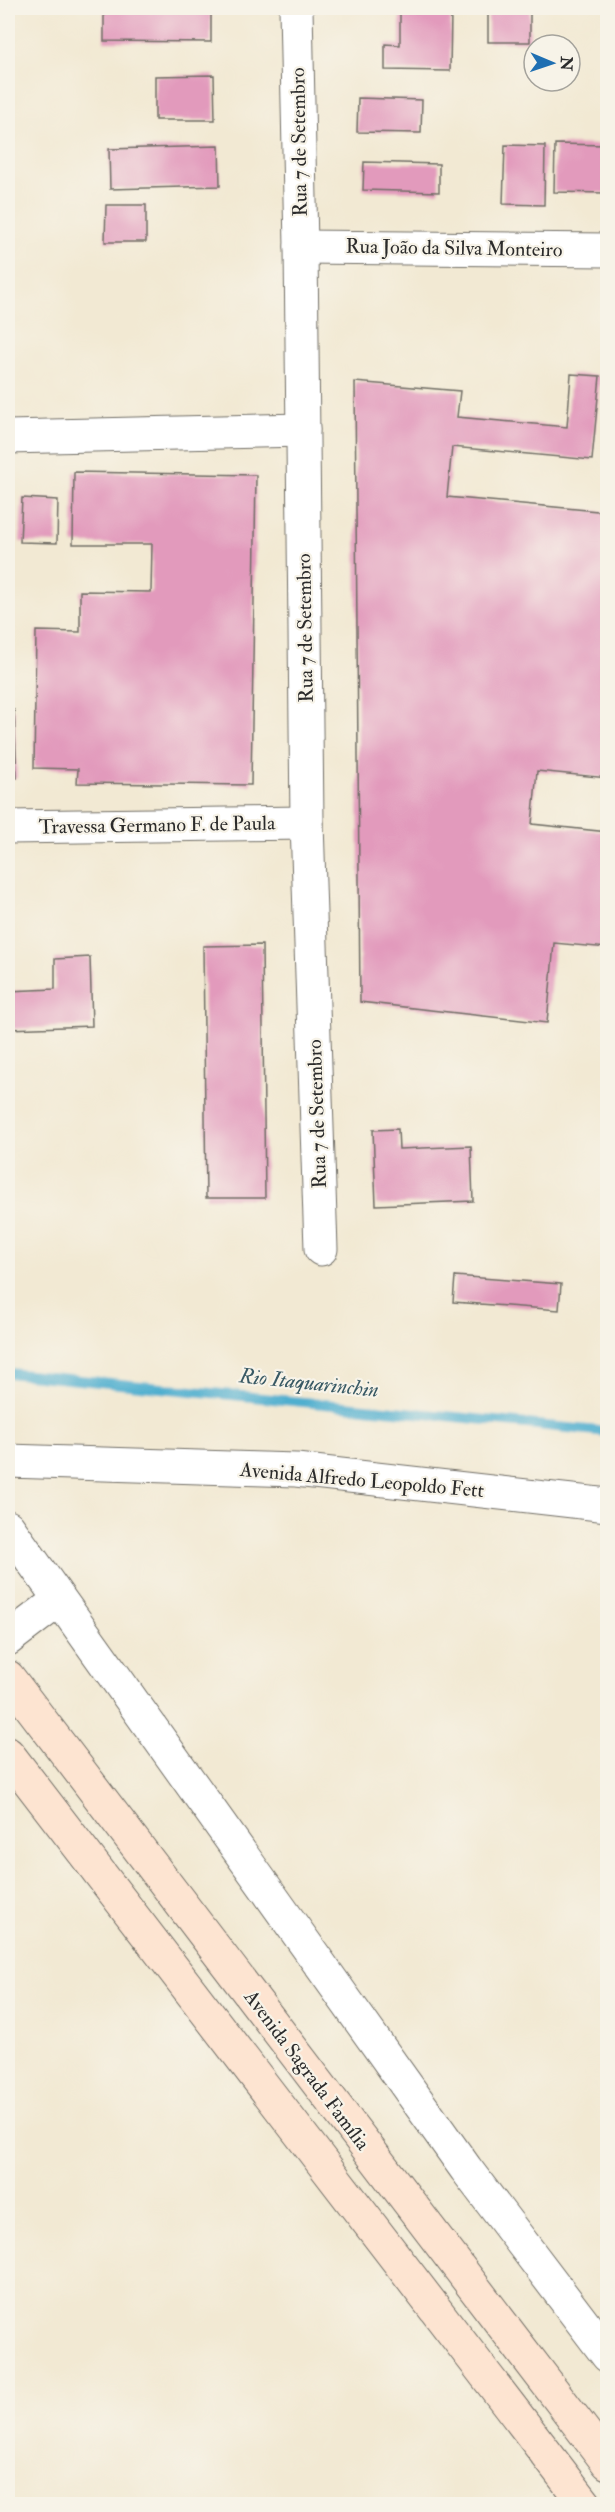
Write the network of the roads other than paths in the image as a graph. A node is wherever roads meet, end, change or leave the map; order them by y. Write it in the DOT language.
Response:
graph roads {
  1 [pos="296,8"];
  2 [pos="301,247"];
  3 [pos="608,250"];
  4 [pos="303,430"];
  5 [pos="8,436"];
  6 [pos="307,823"];
  7 [pos="8,828"];
  8 [pos="321,1249"];
  9 [pos="8,1461"];
  10 [pos="608,1505"];
  11 [pos="8,1527"];
  12 [pos="59,1600"];
  13 [pos="8,1639"];
  14 [pos="8,1677"];
  15 [pos="8,1754"];
  16 [pos="512,2338"];
  17 [pos="608,2356"];
  18 [pos="480,2368"];
  19 [pos="608,2463"];
  20 [pos="585,2505"];
  1 -- 2 [label="street, Rua 7 de Setembro"];
  2 -- 3 [label="street, Rua João da Silva Monteiro"];
  2 -- 4 [label="street, Rua 7 de Setembro"];
  4 -- 5 [label="street"];
  4 -- 6 [label="street, Rua 7 de Setembro"];
  6 -- 7 [label="street, Travessa Germano F. de Paula"];
  6 -- 8 [label="street, Rua 7 de Setembro"];
  9 -- 10 [label="street, Avenida Alfredo Leopoldo Fett"];
  11 -- 12 [label="street"];
  12 -- 13 [label="street"];
  12 -- 17 [label="street"];
  14 -- 16 [label="main road, Avenida Sagrada Família"];
  15 -- 18 [label="main road"];
  16 -- 18 [label="main road"];
  16 -- 19 [label="main road, Avenida Sagrada Família"];
  18 -- 20 [label="main road"];
}
